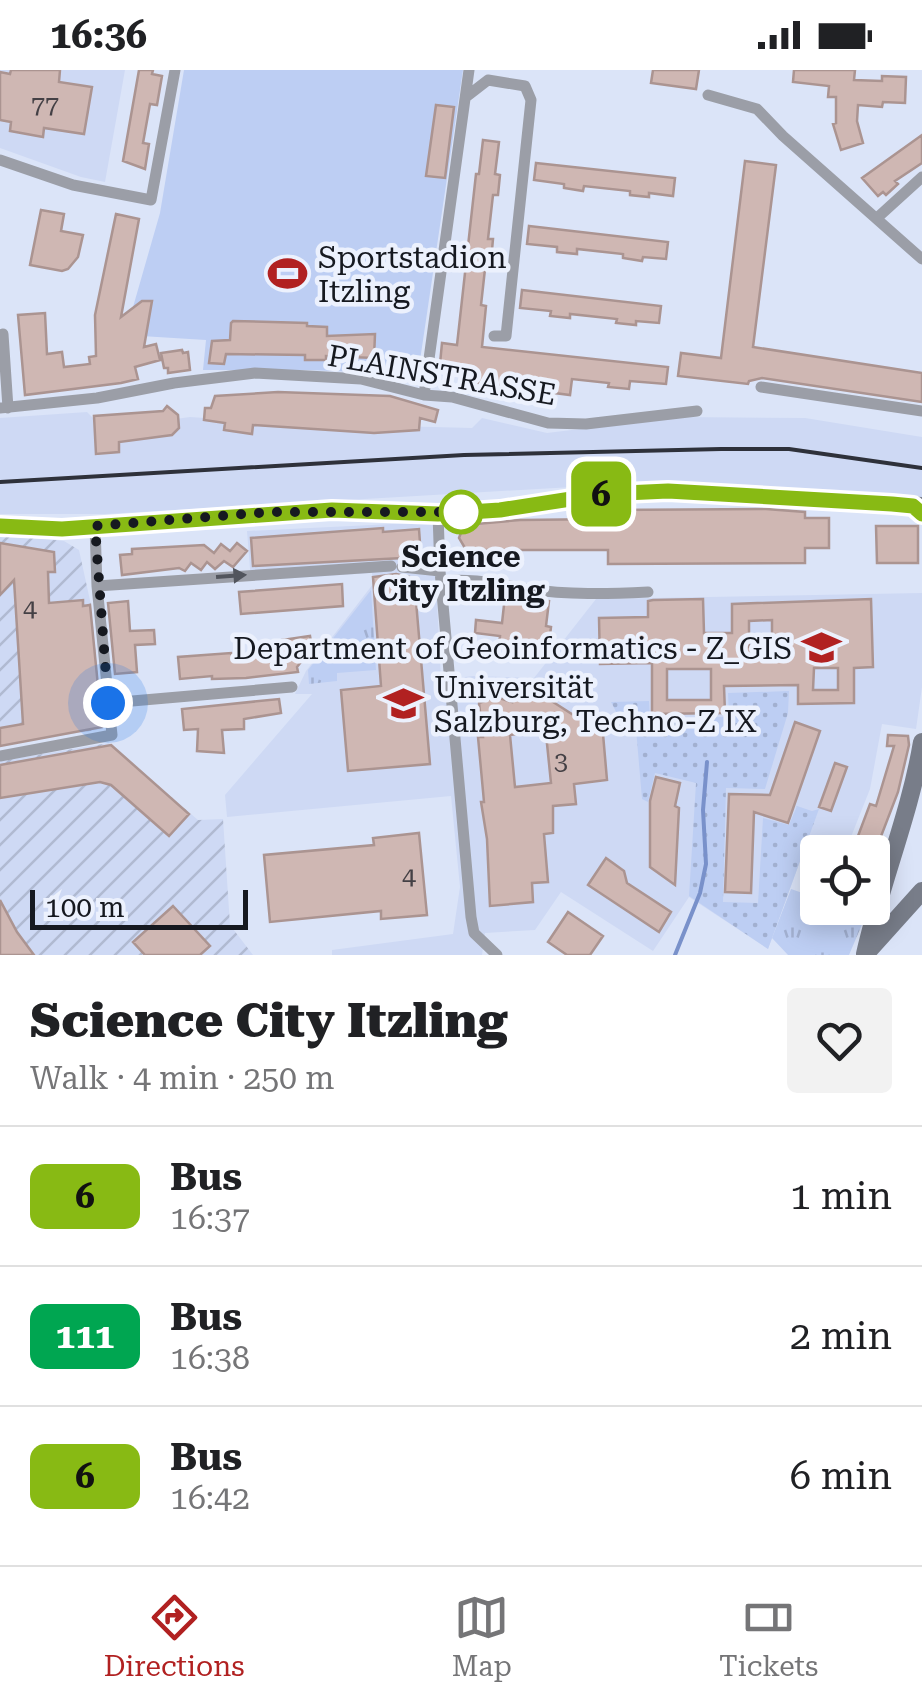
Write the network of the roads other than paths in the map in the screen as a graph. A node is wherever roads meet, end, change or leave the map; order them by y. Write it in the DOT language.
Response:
graph roads {
  1 [pos="175,70"];
  2 [pos="469,70"];
  3 [pos="708,95"];
  4 [pos="466,96"];
  5 [pos="0,160"];
  6 [pos="922,178"];
  7 [pos="878,218"];
  8 [pos="922,259"];
  9 [pos="4,334"];
  10 [pos="494,336"];
  11 [pos="761,387"];
  12 [pos="424,395"];
  13 [pos="4,408"];
  14 [pos="697,411"];
  15 [pos="922,411"];
  16 [pos="920,509"];
  17 [pos="438,514"];
  18 [pos="0,526"];
  19 [pos="95,526"];
  20 [pos="440,576"];
  21 [pos="97,586"];
  22 [pos="648,592"];
  23 [pos="292,688"];
  24 [pos="108,703"];
  25 [pos="922,742"];
  26 [pos="0,756"];
  27 [pos="922,891"];
  28 [pos="865,954"];
  29 [pos="496,955"];
  1 -- 5 [label="street"];
  2 -- 4 [label="street"];
  3 -- 7 [label="street"];
  4 -- 10 [label="street"];
  4 -- 12 [label="street"];
  6 -- 7 [label="street"];
  7 -- 8 [label="street"];
  9 -- 13 [label="street"];
  11 -- 15 [label="street"];
  12 -- 13 [label="street, PLAINSTRASSE"];
  12 -- 14 [label="street, PLAINSTRASSE"];
  16 -- 17 [label="main road"];
  17 -- 19 [label="main road"];
  17 -- 20 [label="street"];
  18 -- 19 [label="main road"];
  19 -- 21 [label="street"];
  21 -- 20 [label="street, one-way"];
  20 -- 22 [label="street"];
  20 -- 29 [label="street"];
  21 -- 24 [label="street"];
  23 -- 24 [label="street"];
  24 -- 26 [label="street"];
  25 -- 28 [label="main road"];
  27 -- 28 [label="main road"];
}
